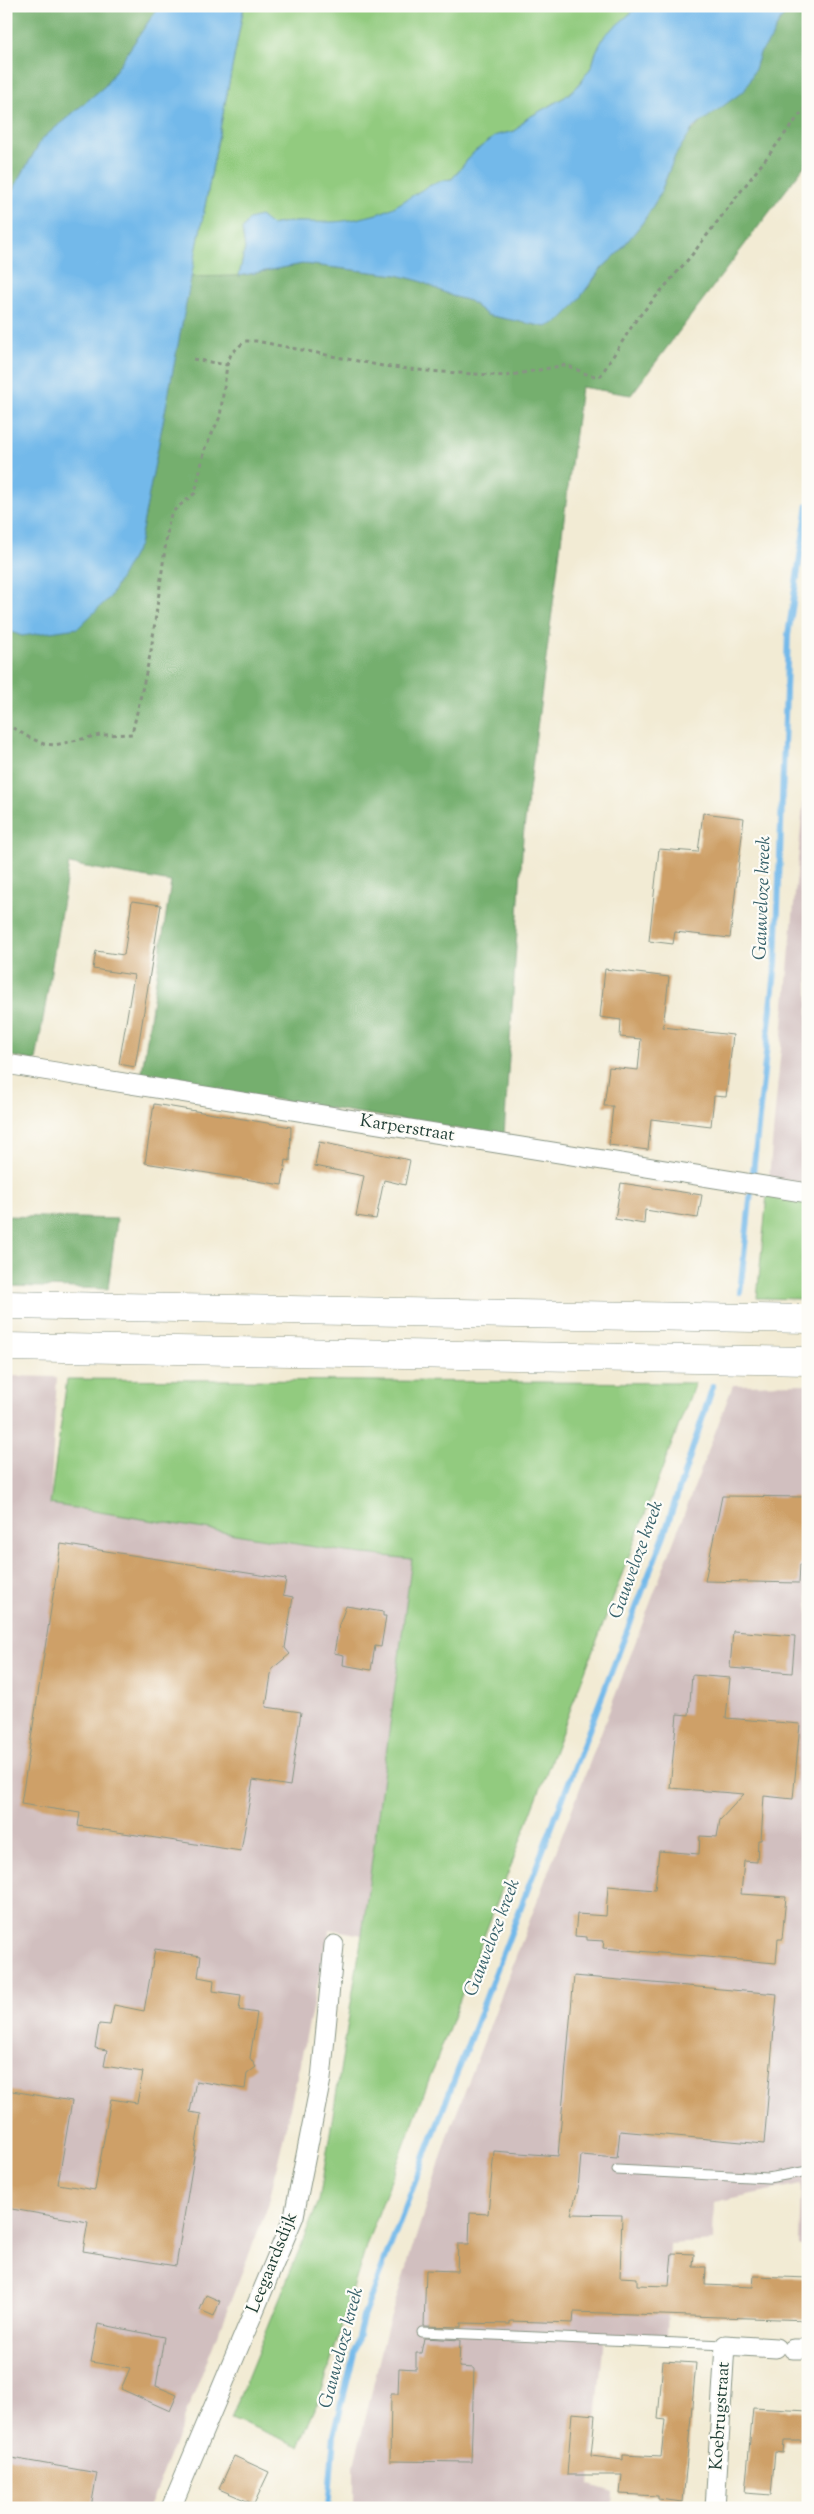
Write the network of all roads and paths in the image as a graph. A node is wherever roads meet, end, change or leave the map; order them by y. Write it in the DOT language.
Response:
graph roads {
  1 [pos="808,104"];
  2 [pos="193,359"];
  3 [pos="227,365"];
  4 [pos="6,724"];
  5 [pos="6,1064"];
  6 [pos="808,1193"];
  7 [pos="6,1305"];
  8 [pos="808,1319"];
  9 [pos="6,1347"];
  10 [pos="808,1361"];
  11 [pos="334,1945"];
  12 [pos="617,2170"];
  13 [pos="808,2172"];
  14 [pos="422,2332"];
  15 [pos="725,2345"];
  16 [pos="792,2349"];
  17 [pos="171,2508"];
  18 [pos="715,2508"];
  1 -- 3 [label="path"];
  2 -- 3 [label="path"];
  3 -- 4 [label="path"];
  5 -- 6 [label="street, Karperstraat"];
  7 -- 8 [label="highway"];
  9 -- 10 [label="highway"];
  11 -- 17 [label="street, Leegaardsdijk"];
  12 -- 13 [label="lane"];
  14 -- 15 [label="lane"];
  15 -- 16 [label="street, Koebrugstraat"];
  15 -- 18 [label="street, Koebrugstraat"];
}
